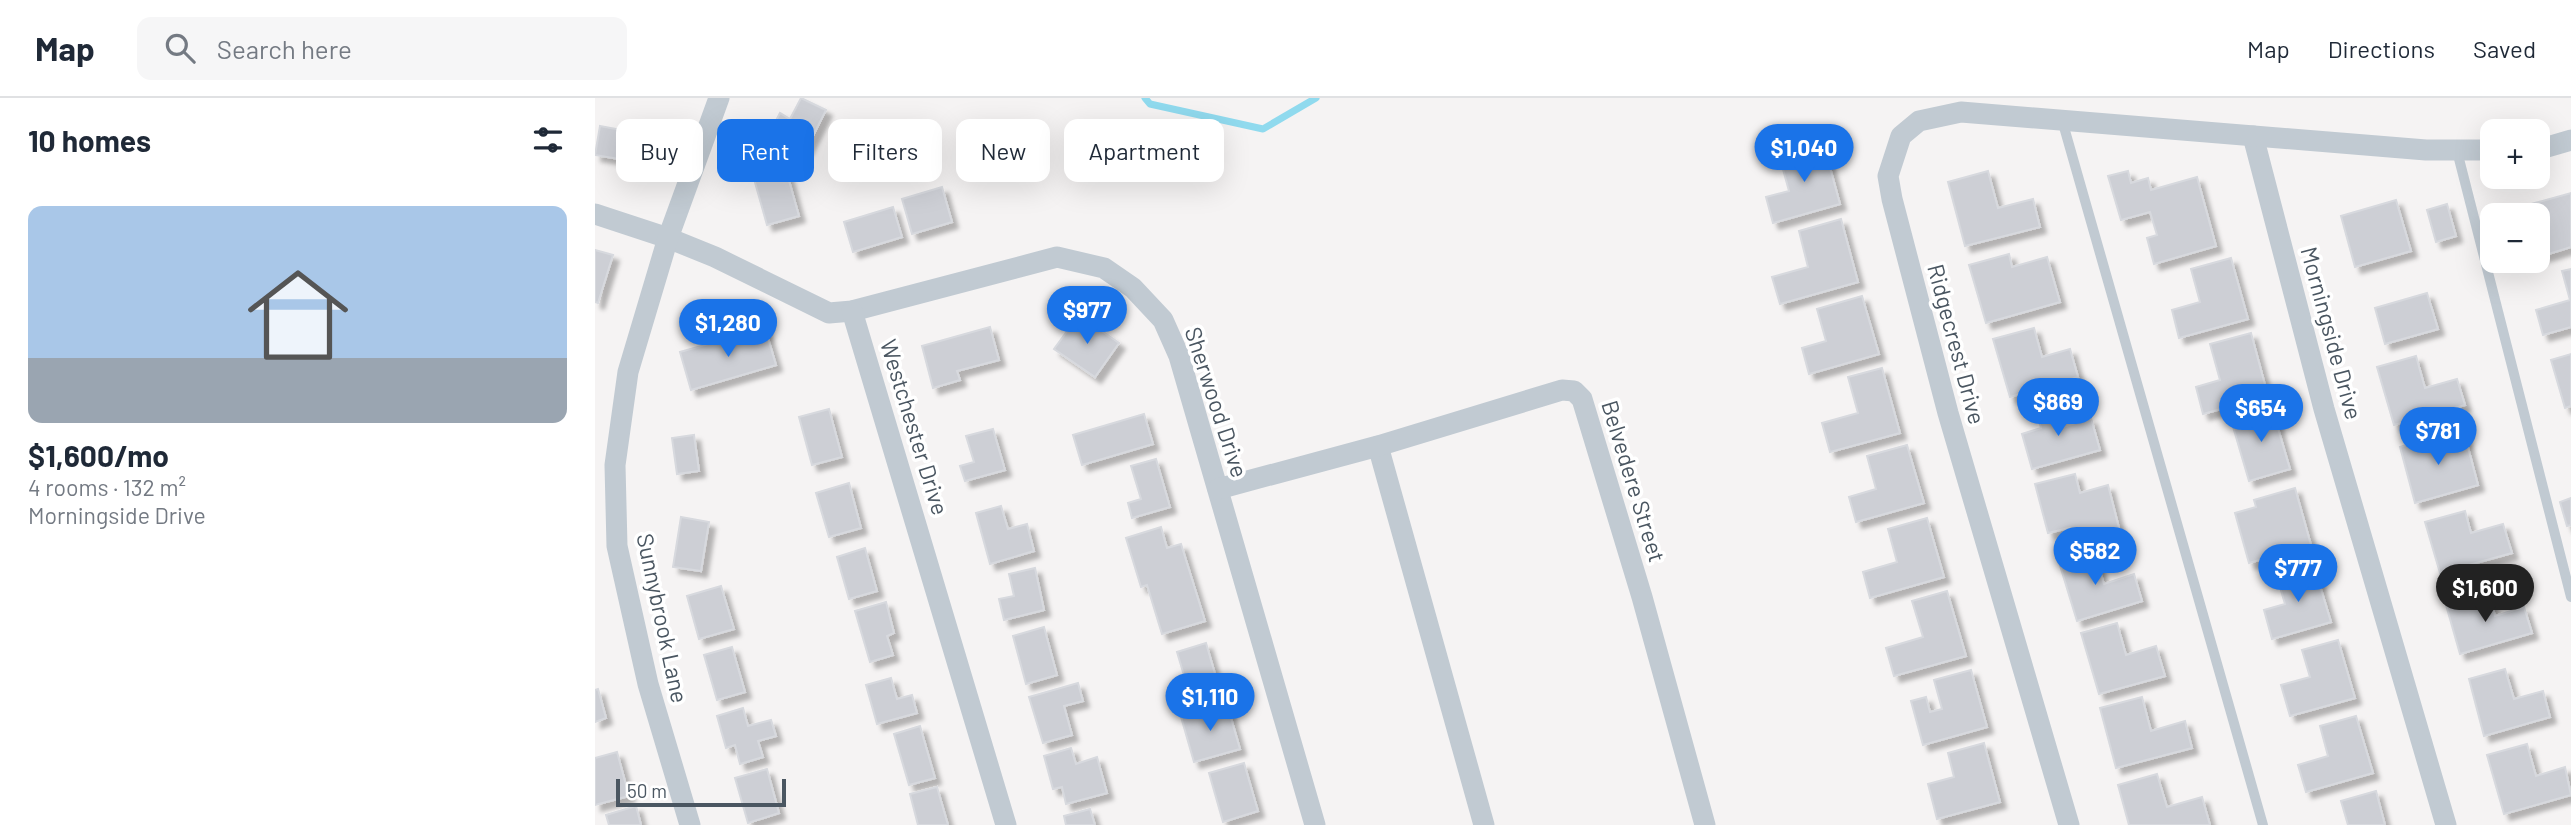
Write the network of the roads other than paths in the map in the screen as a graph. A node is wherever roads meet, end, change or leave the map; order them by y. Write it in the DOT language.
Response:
graph roads {
  1 [pos="719,98"];
  2 [pos="2062,120"];
  3 [pos="2253,136"];
  4 [pos="2571,140"];
  5 [pos="2550,146"];
  6 [pos="2457,150"];
  7 [pos="2480,150"];
  8 [pos="595,214"];
  9 [pos="668,238"];
  10 [pos="852,311"];
  11 [pos="1378,446"];
  12 [pos="1218,489"];
  13 [pos="2571,597"];
  14 [pos="690,825"];
  15 [pos="1006,825"];
  16 [pos="1315,825"];
  17 [pos="1484,825"];
  18 [pos="1705,825"];
  19 [pos="2069,825"];
  20 [pos="2263,825"];
  21 [pos="2446,825"];
  1 -- 9 [label="street, Sunnybrook Lane"];
  2 -- 3 [label="street, Ridgecrest Drive"];
  2 -- 19 [label="street, Ridgecrest Drive"];
  2 -- 20 [label="lane"];
  3 -- 6 [label="street, Ridgecrest Drive"];
  3 -- 21 [label="street, Morningside Drive"];
  4 -- 5 [label="street"];
  6 -- 7 [label="street, Ridgecrest Drive"];
  6 -- 13 [label="lane"];
  8 -- 9 [label="street"];
  9 -- 10 [label="street"];
  9 -- 14 [label="street, Sunnybrook Lane"];
  10 -- 12 [label="street, Sherwood Drive"];
  10 -- 15 [label="street, Westchester Drive"];
  11 -- 12 [label="street, Belvedere Street"];
  11 -- 17 [label="street"];
  11 -- 18 [label="street, Belvedere Street"];
  12 -- 16 [label="street, Sherwood Drive"];
}
